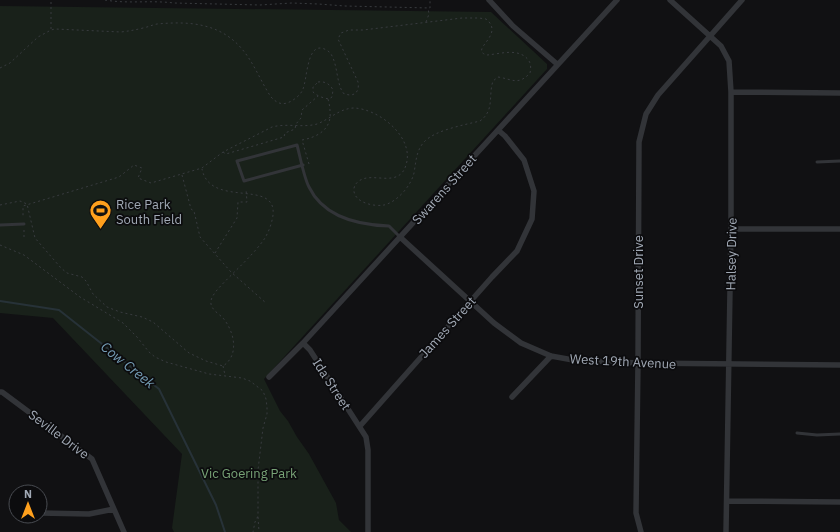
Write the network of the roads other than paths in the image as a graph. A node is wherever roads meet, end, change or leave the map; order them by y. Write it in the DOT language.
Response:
graph roads {
  1 [pos="489,0"];
  2 [pos="617,0"];
  3 [pos="670,0"];
  4 [pos="742,0"];
  5 [pos="711,36"];
  6 [pos="557,64"];
  7 [pos="731,92"];
  8 [pos="840,93"];
  9 [pos="498,130"];
  10 [pos="840,161"];
  11 [pos="818,162"];
  12 [pos="303,166"];
  13 [pos="24,224"];
  14 [pos="0,225"];
  15 [pos="731,229"];
  16 [pos="840,229"];
  17 [pos="400,237"];
  18 [pos="470,301"];
  19 [pos="303,343"];
  20 [pos="551,356"];
  21 [pos="638,363"];
  22 [pos="729,364"];
  23 [pos="840,366"];
  24 [pos="269,378"];
  25 [pos="0,392"];
  26 [pos="512,397"];
  27 [pos="360,426"];
  28 [pos="797,433"];
  29 [pos="840,434"];
  30 [pos="727,501"];
  31 [pos="840,502"];
  32 [pos="114,509"];
  33 [pos="48,514"];
  34 [pos="124,532"];
  35 [pos="368,532"];
  36 [pos="641,532"];
  37 [pos="726,532"];
  1 -- 6 [label="street"];
  2 -- 6 [label="street, Swarens Street"];
  3 -- 5 [label="street, Halsey Drive"];
  4 -- 5 [label="street, Sunset Drive"];
  5 -- 7 [label="street, Halsey Drive"];
  5 -- 21 [label="street, Sunset Drive"];
  6 -- 9 [label="street, Swarens Street"];
  7 -- 8 [label="street"];
  7 -- 15 [label="street, Halsey Drive"];
  9 -- 17 [label="street, Swarens Street"];
  9 -- 18 [label="street, James Street"];
  10 -- 11 [label="lane"];
  12 -- 12 [label="lane"];
  12 -- 17 [label="lane"];
  13 -- 14 [label="lane"];
  15 -- 16 [label="street"];
  15 -- 22 [label="street, Halsey Drive"];
  17 -- 18 [label="street, West 19th Avenue"];
  17 -- 19 [label="street, Swarens Street"];
  18 -- 20 [label="street, West 19th Avenue"];
  18 -- 27 [label="street, James Street"];
  19 -- 24 [label="street, Swarens Street"];
  19 -- 27 [label="street, Ida Street"];
  20 -- 21 [label="street, West 19th Avenue"];
  20 -- 26 [label="street"];
  21 -- 22 [label="street, West 19th Avenue"];
  21 -- 36 [label="street, Sunset Drive"];
  22 -- 23 [label="street, West 19th Avenue"];
  22 -- 30 [label="street, Halsey Drive"];
  25 -- 32 [label="street, Seville Drive"];
  27 -- 35 [label="street"];
  28 -- 29 [label="lane"];
  30 -- 31 [label="street"];
  30 -- 37 [label="street, Halsey Drive"];
  32 -- 33 [label="street"];
  32 -- 34 [label="street, Seville Drive"];
}
